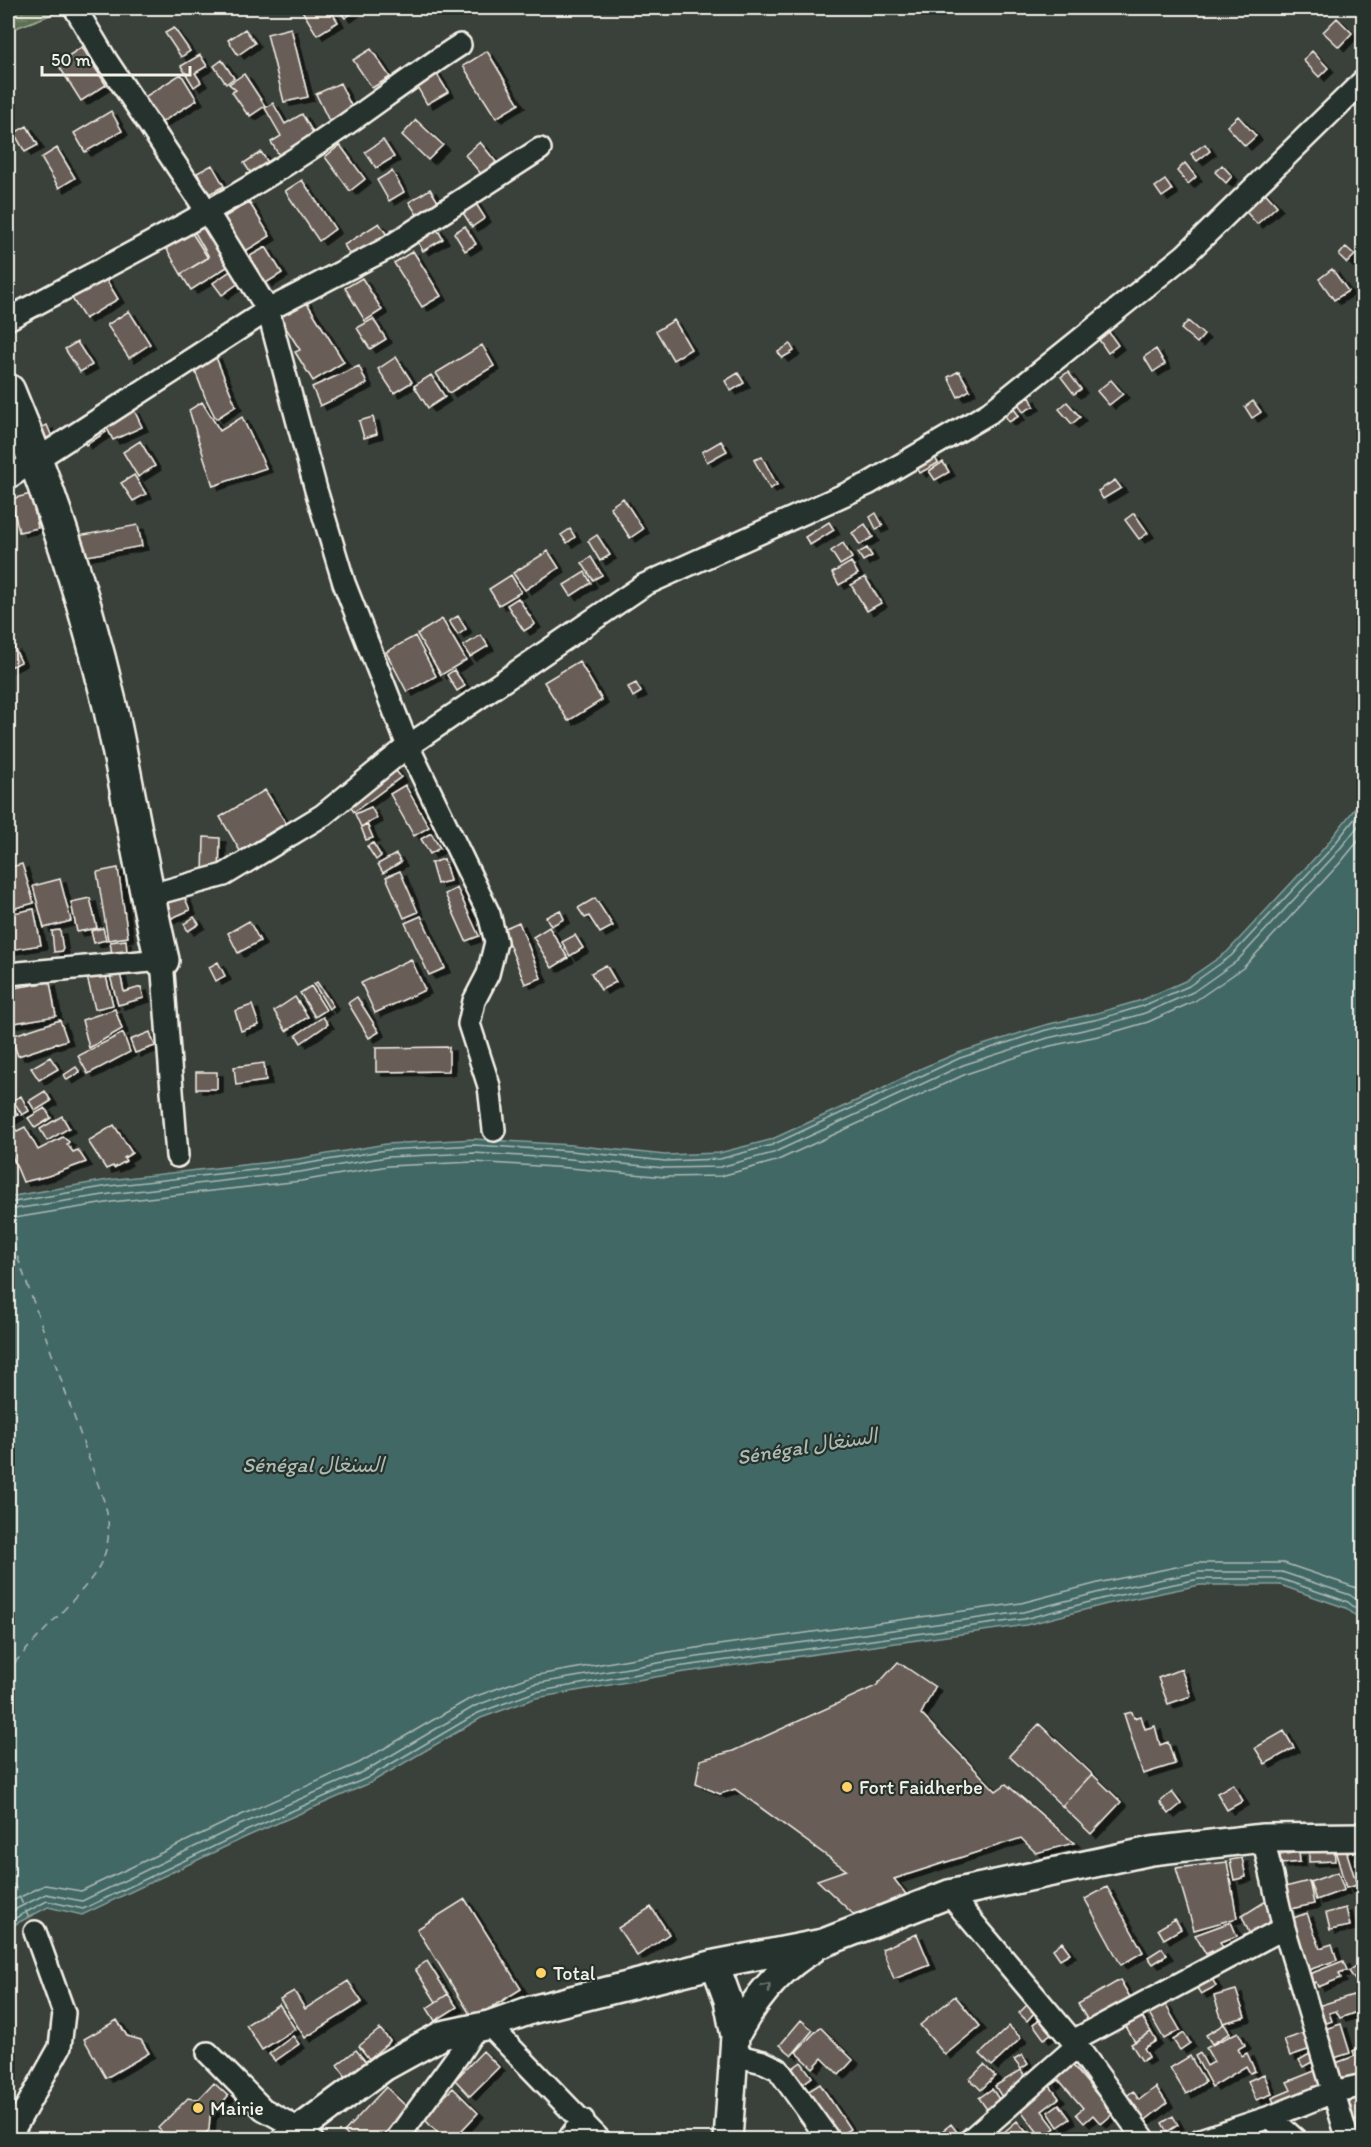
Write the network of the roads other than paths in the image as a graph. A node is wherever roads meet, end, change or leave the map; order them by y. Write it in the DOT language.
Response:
graph roads {
  1 [pos="75,8"];
  2 [pos="460,45"];
  3 [pos="1364,80"];
  4 [pos="540,149"];
  5 [pos="208,213"];
  6 [pos="268,310"];
  7 [pos="8,318"];
  8 [pos="8,391"];
  9 [pos="37,461"];
  10 [pos="8,478"];
  11 [pos="408,746"];
  12 [pos="147,896"];
  13 [pos="162,960"];
  14 [pos="9,970"];
  15 [pos="494,1130"];
  16 [pos="177,1156"];
  17 [pos="1364,1837"];
  18 [pos="1263,1838"];
  19 [pos="949,1894"];
  20 [pos="1284,1929"];
  21 [pos="35,1932"];
  22 [pos="823,1943"];
  23 [pos="715,1964"];
  24 [pos="482,2027"];
  25 [pos="1075,2044"];
  26 [pos="734,2045"];
  27 [pos="208,2053"];
  28 [pos="1364,2085"];
  29 [pos="1333,2092"];
  30 [pos="1270,2117"];
  31 [pos="583,2120"];
  32 [pos="299,2136"];
  33 [pos="8,2139"];
  34 [pos="396,2139"];
  35 [pos="568,2139"];
  36 [pos="600,2139"];
  37 [pos="728,2139"];
  38 [pos="829,2139"];
  39 [pos="970,2139"];
  40 [pos="1145,2139"];
  41 [pos="1200,2139"];
  42 [pos="1296,2139"];
  43 [pos="1348,2139"];
  1 -- 5 [label="street"];
  2 -- 5 [label="street"];
  3 -- 11 [label="street"];
  4 -- 6 [label="street"];
  5 -- 6 [label="street"];
  5 -- 7 [label="street"];
  6 -- 9 [label="street"];
  6 -- 11 [label="street"];
  8 -- 9 [label="main road"];
  9 -- 10 [label="street"];
  9 -- 12 [label="main road"];
  11 -- 12 [label="street"];
  11 -- 15 [label="street"];
  12 -- 13 [label="main road"];
  13 -- 14 [label="street"];
  13 -- 16 [label="street"];
  17 -- 18 [label="street"];
  18 -- 19 [label="street"];
  18 -- 20 [label="street"];
  19 -- 22 [label="street"];
  19 -- 25 [label="street"];
  20 -- 25 [label="street"];
  20 -- 29 [label="street"];
  21 -- 33 [label="street"];
  22 -- 23 [label="street"];
  26 -- 22 [label="street, one-way"];
  23 -- 24 [label="street"];
  23 -- 26 [label="street"];
  24 -- 31 [label="street"];
  24 -- 32 [label="street"];
  24 -- 34 [label="street"];
  25 -- 39 [label="street"];
  25 -- 40 [label="street"];
  26 -- 37 [label="street"];
  26 -- 38 [label="street"];
  27 -- 32 [label="street"];
  28 -- 29 [label="street"];
  29 -- 30 [label="street"];
  29 -- 43 [label="street"];
  30 -- 41 [label="street"];
  30 -- 42 [label="street"];
  31 -- 35 [label="street"];
  31 -- 36 [label="street"];
}
